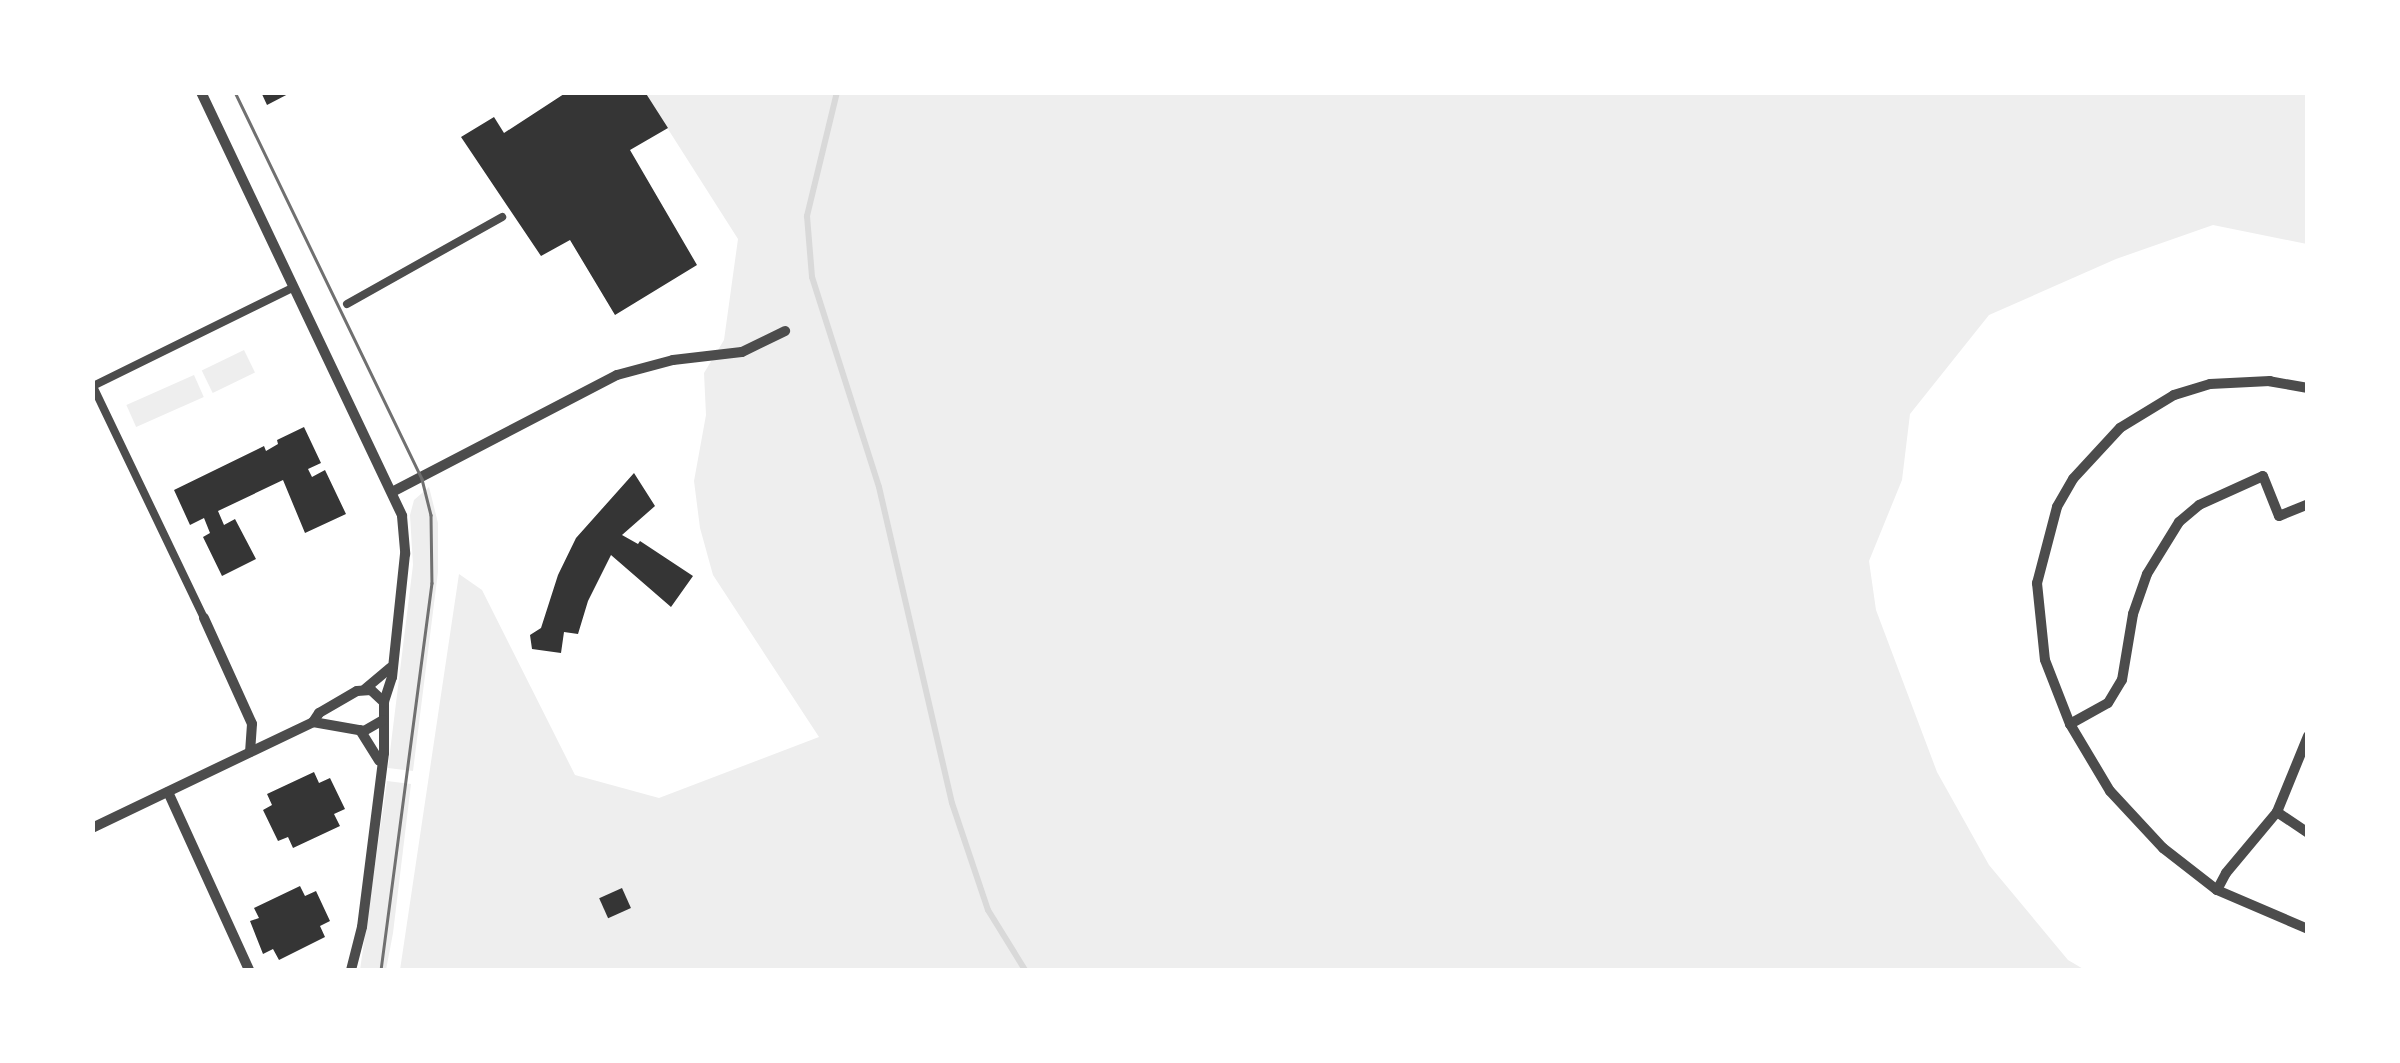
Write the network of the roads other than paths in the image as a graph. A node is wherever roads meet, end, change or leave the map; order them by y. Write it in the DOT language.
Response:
graph roads {
  1 [pos="201,92"];
  2 [pos="502,217"];
  3 [pos="295,287"];
  4 [pos="347,304"];
  5 [pos="785,331"];
  6 [pos="93,387"];
  7 [pos="2308,388"];
  8 [pos="394,490"];
  9 [pos="2308,504"];
  10 [pos="204,618"];
  11 [pos="390,668"];
  12 [pos="365,689"];
  13 [pos="346,700"];
  14 [pos="384,702"];
  15 [pos="383,720"];
  16 [pos="313,722"];
  17 [pos="2070,724"];
  18 [pos="355,728"];
  19 [pos="2308,736"];
  20 [pos="250,752"];
  21 [pos="380,761"];
  22 [pos="168,792"];
  23 [pos="2277,812"];
  24 [pos="92,828"];
  25 [pos="2308,833"];
  26 [pos="2218,890"];
  27 [pos="2308,929"];
  28 [pos="250,970"];
  29 [pos="351,970"];
  1 -- 3 [label="street"];
  2 -- 4 [label="street"];
  3 -- 6 [label="street"];
  3 -- 8 [label="street"];
  5 -- 8 [label="street"];
  6 -- 10 [label="street"];
  7 -- 17 [label="street"];
  8 -- 11 [label="street"];
  9 -- 17 [label="street"];
  10 -- 20 [label="street"];
  11 -- 12 [label="street"];
  11 -- 14 [label="street"];
  12 -- 13 [label="street"];
  12 -- 14 [label="street"];
  13 -- 16 [label="street"];
  13 -- 18 [label="street"];
  14 -- 15 [label="street"];
  15 -- 18 [label="street"];
  15 -- 21 [label="street"];
  16 -- 18 [label="street"];
  16 -- 20 [label="street"];
  17 -- 26 [label="street"];
  18 -- 21 [label="street"];
  19 -- 23 [label="street"];
  20 -- 22 [label="street"];
  21 -- 29 [label="street"];
  22 -- 24 [label="street"];
  22 -- 28 [label="street"];
  23 -- 25 [label="street"];
  23 -- 26 [label="street"];
  26 -- 27 [label="street"];
}
